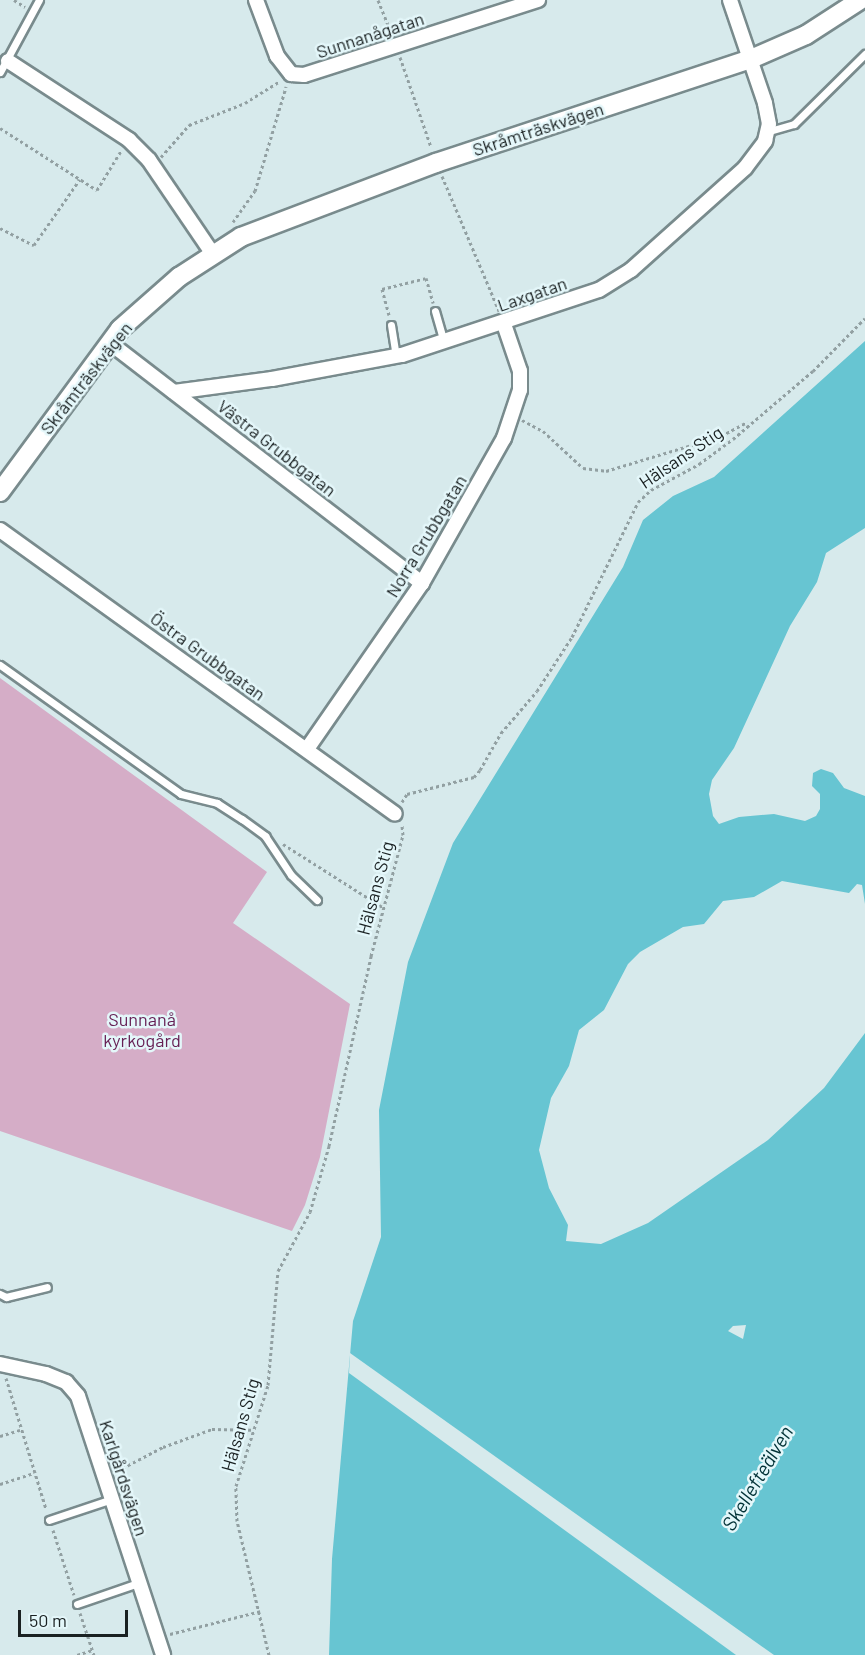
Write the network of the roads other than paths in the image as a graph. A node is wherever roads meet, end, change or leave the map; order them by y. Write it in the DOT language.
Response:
graph roads {
  1 [pos="39,0"];
  2 [pos="256,0"];
  3 [pos="538,0"];
  4 [pos="730,0"];
  5 [pos="860,0"];
  6 [pos="865,54"];
  7 [pos="751,59"];
  8 [pos="4,67"];
  9 [pos="766,132"];
  10 [pos="209,249"];
  11 [pos="435,311"];
  12 [pos="504,324"];
  13 [pos="392,326"];
  14 [pos="444,342"];
  15 [pos="110,343"];
  16 [pos="396,356"];
  17 [pos="174,392"];
  18 [pos="0,492"];
  19 [pos="0,530"];
  20 [pos="422,582"];
  21 [pos="0,665"];
  22 [pos="307,749"];
  23 [pos="395,814"];
  24 [pos="317,900"];
  25 [pos="47,1287"];
  26 [pos="0,1294"];
  27 [pos="0,1364"];
  28 [pos="112,1499"];
  29 [pos="50,1520"];
  30 [pos="138,1583"];
  31 [pos="77,1604"];
  32 [pos="163,1655"];
  1 -- 8 [label="lane"];
  2 -- 3 [label="street, Sunnanågatan"];
  4 -- 7 [label="street"];
  5 -- 7 [label="main road, Skråmträskvägen"];
  6 -- 9 [label="lane"];
  7 -- 9 [label="street"];
  7 -- 10 [label="main road, Skråmträskvägen"];
  8 -- 10 [label="street"];
  9 -- 12 [label="street, Laxgatan"];
  10 -- 15 [label="main road, Skråmträskvägen"];
  11 -- 14 [label="lane"];
  12 -- 14 [label="street, Laxgatan"];
  12 -- 20 [label="street, Norra Grubbgatan"];
  13 -- 16 [label="lane"];
  14 -- 16 [label="street, Laxgatan"];
  15 -- 17 [label="street, Västra Grubbgatan"];
  15 -- 18 [label="main road, Skråmträskvägen"];
  16 -- 17 [label="street, Laxgatan"];
  17 -- 20 [label="street, Västra Grubbgatan"];
  19 -- 22 [label="street, Östra Grubbgatan"];
  20 -- 22 [label="street, Norra Grubbgatan"];
  21 -- 24 [label="lane"];
  22 -- 23 [label="street, Östra Grubbgatan"];
  25 -- 26 [label="lane"];
  27 -- 28 [label="street, Karlgårdsvägen"];
  28 -- 29 [label="lane"];
  28 -- 30 [label="street, Karlgårdsvägen"];
  30 -- 31 [label="lane"];
  30 -- 32 [label="street, Karlgårdsvägen"];
}
